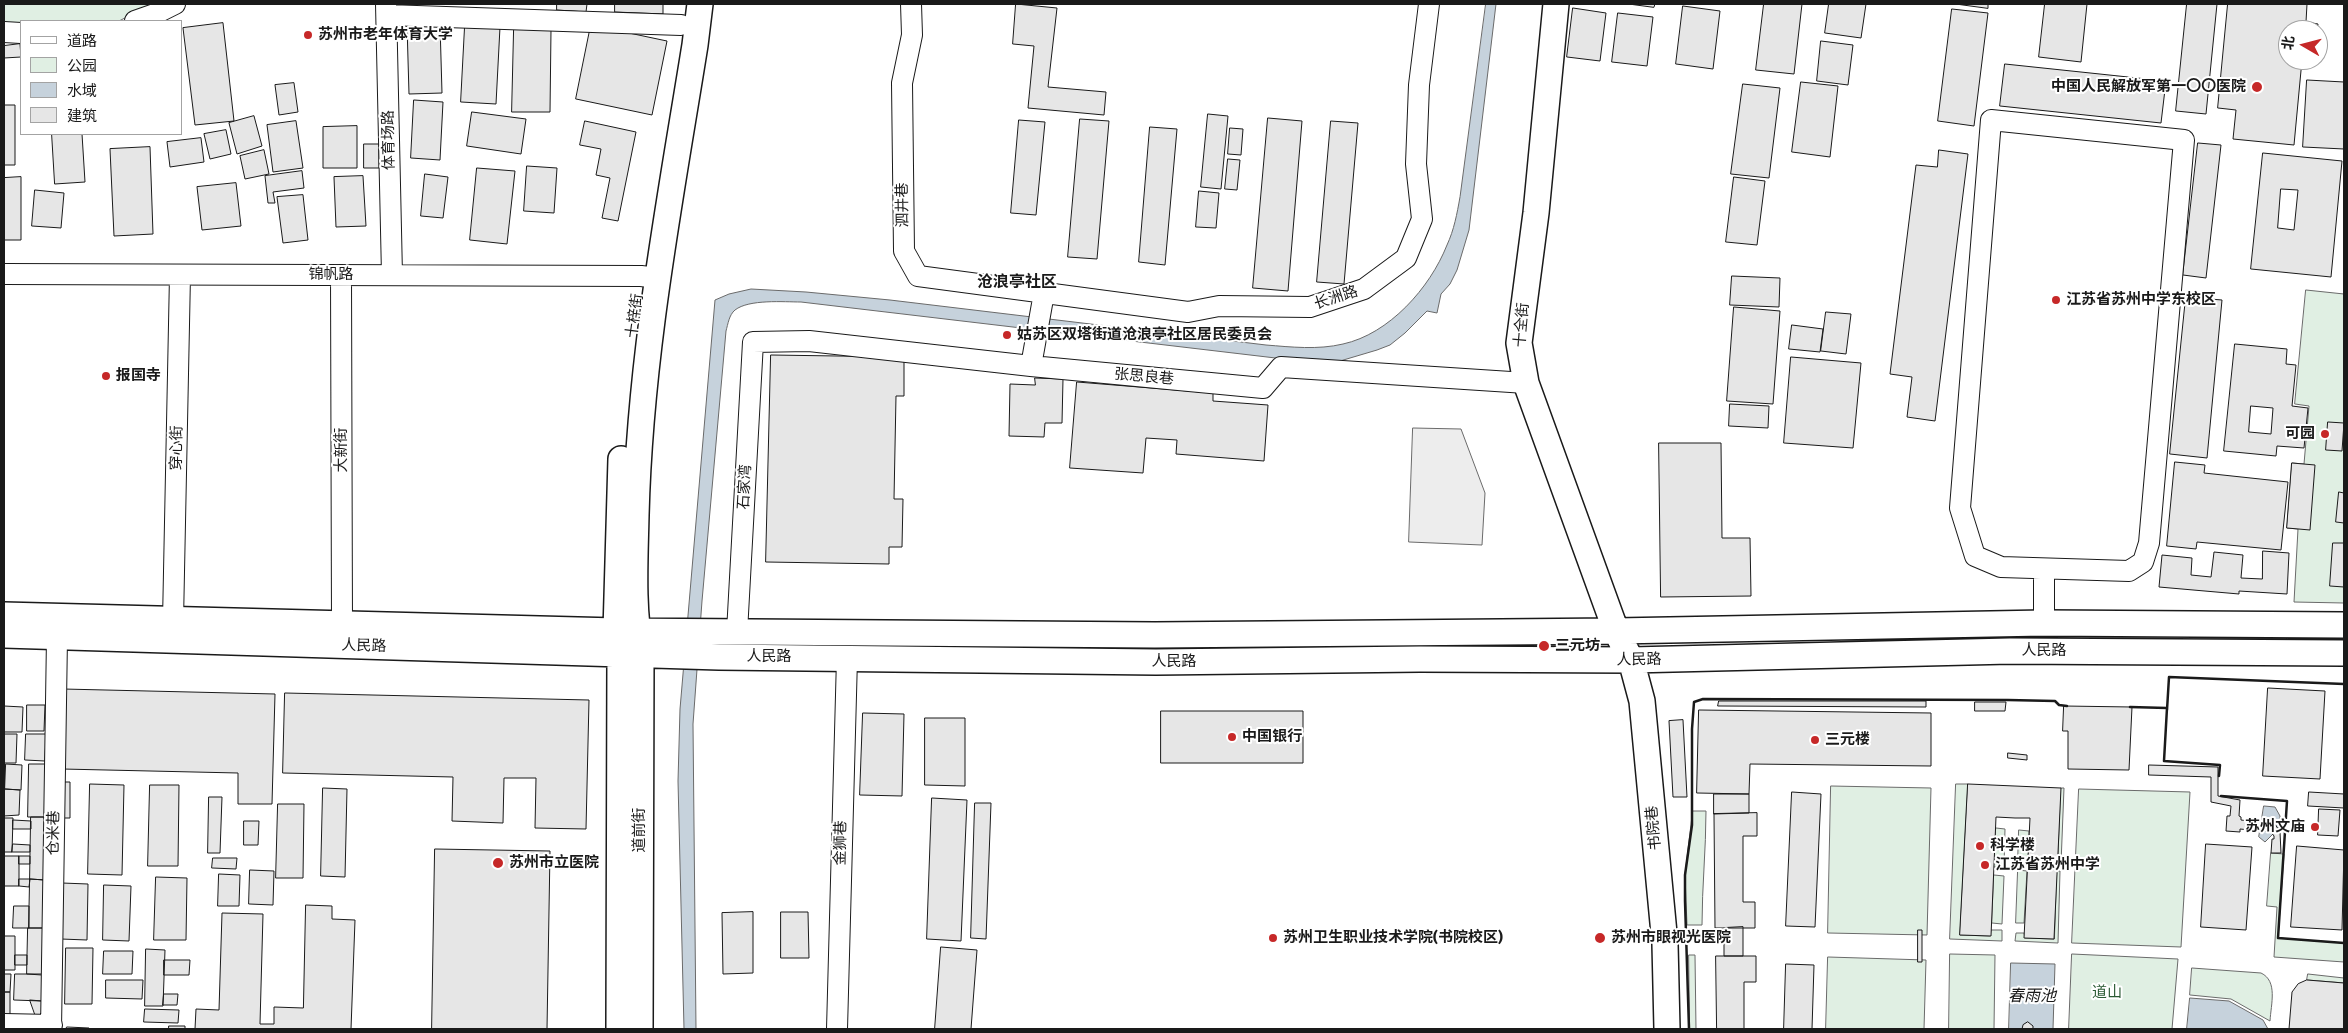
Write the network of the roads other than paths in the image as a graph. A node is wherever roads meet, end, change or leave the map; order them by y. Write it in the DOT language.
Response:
graph roads {
  1 [pos="175,4"];
  2 [pos="700,4"];
  3 [pos="912,4"];
  4 [pos="1428,4"];
  5 [pos="1556,4"];
  6 [pos="386,10"];
  7 [pos="682,14"];
  8 [pos="138,20"];
  9 [pos="4,32"];
  10 [pos="20,33"];
  11 [pos="4,274"];
  12 [pos="180,275"];
  13 [pos="341,275"];
  14 [pos="392,275"];
  15 [pos="649,277"];
  16 [pos="1043,302"];
  17 [pos="754,342"];
  18 [pos="1031,366"];
  19 [pos="1526,383"];
  20 [pos="2044,569"];
  21 [pos="4,615"];
  22 [pos="173,620"];
  23 [pos="2044,623"];
  24 [pos="342,625"];
  25 [pos="2344,625"];
  26 [pos="1616,631"];
  27 [pos="732,632"];
  28 [pos="4,634"];
  29 [pos="57,637"];
  30 [pos="628,642"];
  31 [pos="2344,653"];
  32 [pos="847,658"];
  33 [pos="1631,660"];
  34 [pos="4,1024"];
  35 [pos="51,1027"];
  36 [pos="619,1029"];
  37 [pos="640,1029"];
  38 [pos="837,1029"];
  39 [pos="1667,1029"];
  1 -- 8 [label="street"];
  2 -- 15 [label="main road, 十梓街"];
  3 -- 16 [label="street, 泗井巷"];
  4 -- 16 [label="street, 长洲路"];
  5 -- 19 [label="main road, 十全街"];
  6 -- 7 [label="street"];
  6 -- 14 [label="street, 体育场路"];
  7 -- 15 [label="main road, 十梓街"];
  9 -- 10 [label="street"];
  11 -- 12 [label="street, 锦帆路"];
  12 -- 13 [label="street, 锦帆路"];
  12 -- 22 [label="street, 穿心街"];
  13 -- 14 [label="street, 锦帆路"];
  13 -- 24 [label="street, 大新街"];
  14 -- 15 [label="street, 锦帆路"];
  15 -- 30 [label="main road, 十梓街"];
  16 -- 18 [label="street"];
  17 -- 18 [label="street, 张思良巷"];
  17 -- 27 [label="street, 石家湾"];
  18 -- 19 [label="street, 张思良巷"];
  19 -- 26 [label="main road, 十全街"];
  20 -- 20 [label="street"];
  20 -- 23 [label="street"];
  21 -- 22 [label="main road, 人民路"];
  22 -- 24 [label="main road, 人民路"];
  23 -- 25 [label="main road, 人民路"];
  23 -- 26 [label="main road, 人民路"];
  24 -- 30 [label="main road, 人民路"];
  26 -- 27 [label="main road, 人民路"];
  26 -- 33 [label="main road, 书院巷"];
  27 -- 30 [label="main road, 人民路"];
  28 -- 29 [label="main road, 人民路"];
  29 -- 30 [label="main road, 人民路"];
  29 -- 35 [label="street, 仓米巷"];
  30 -- 32 [label="main road, 人民路"];
  30 -- 36 [label="main road, 道前街"];
  30 -- 37 [label="main road, 道前街"];
  31 -- 33 [label="main road, 人民路"];
  32 -- 33 [label="main road, 人民路"];
  32 -- 38 [label="street, 金狮巷"];
  33 -- 39 [label="main road, 书院巷"];
  34 -- 35 [label="street"];
}
